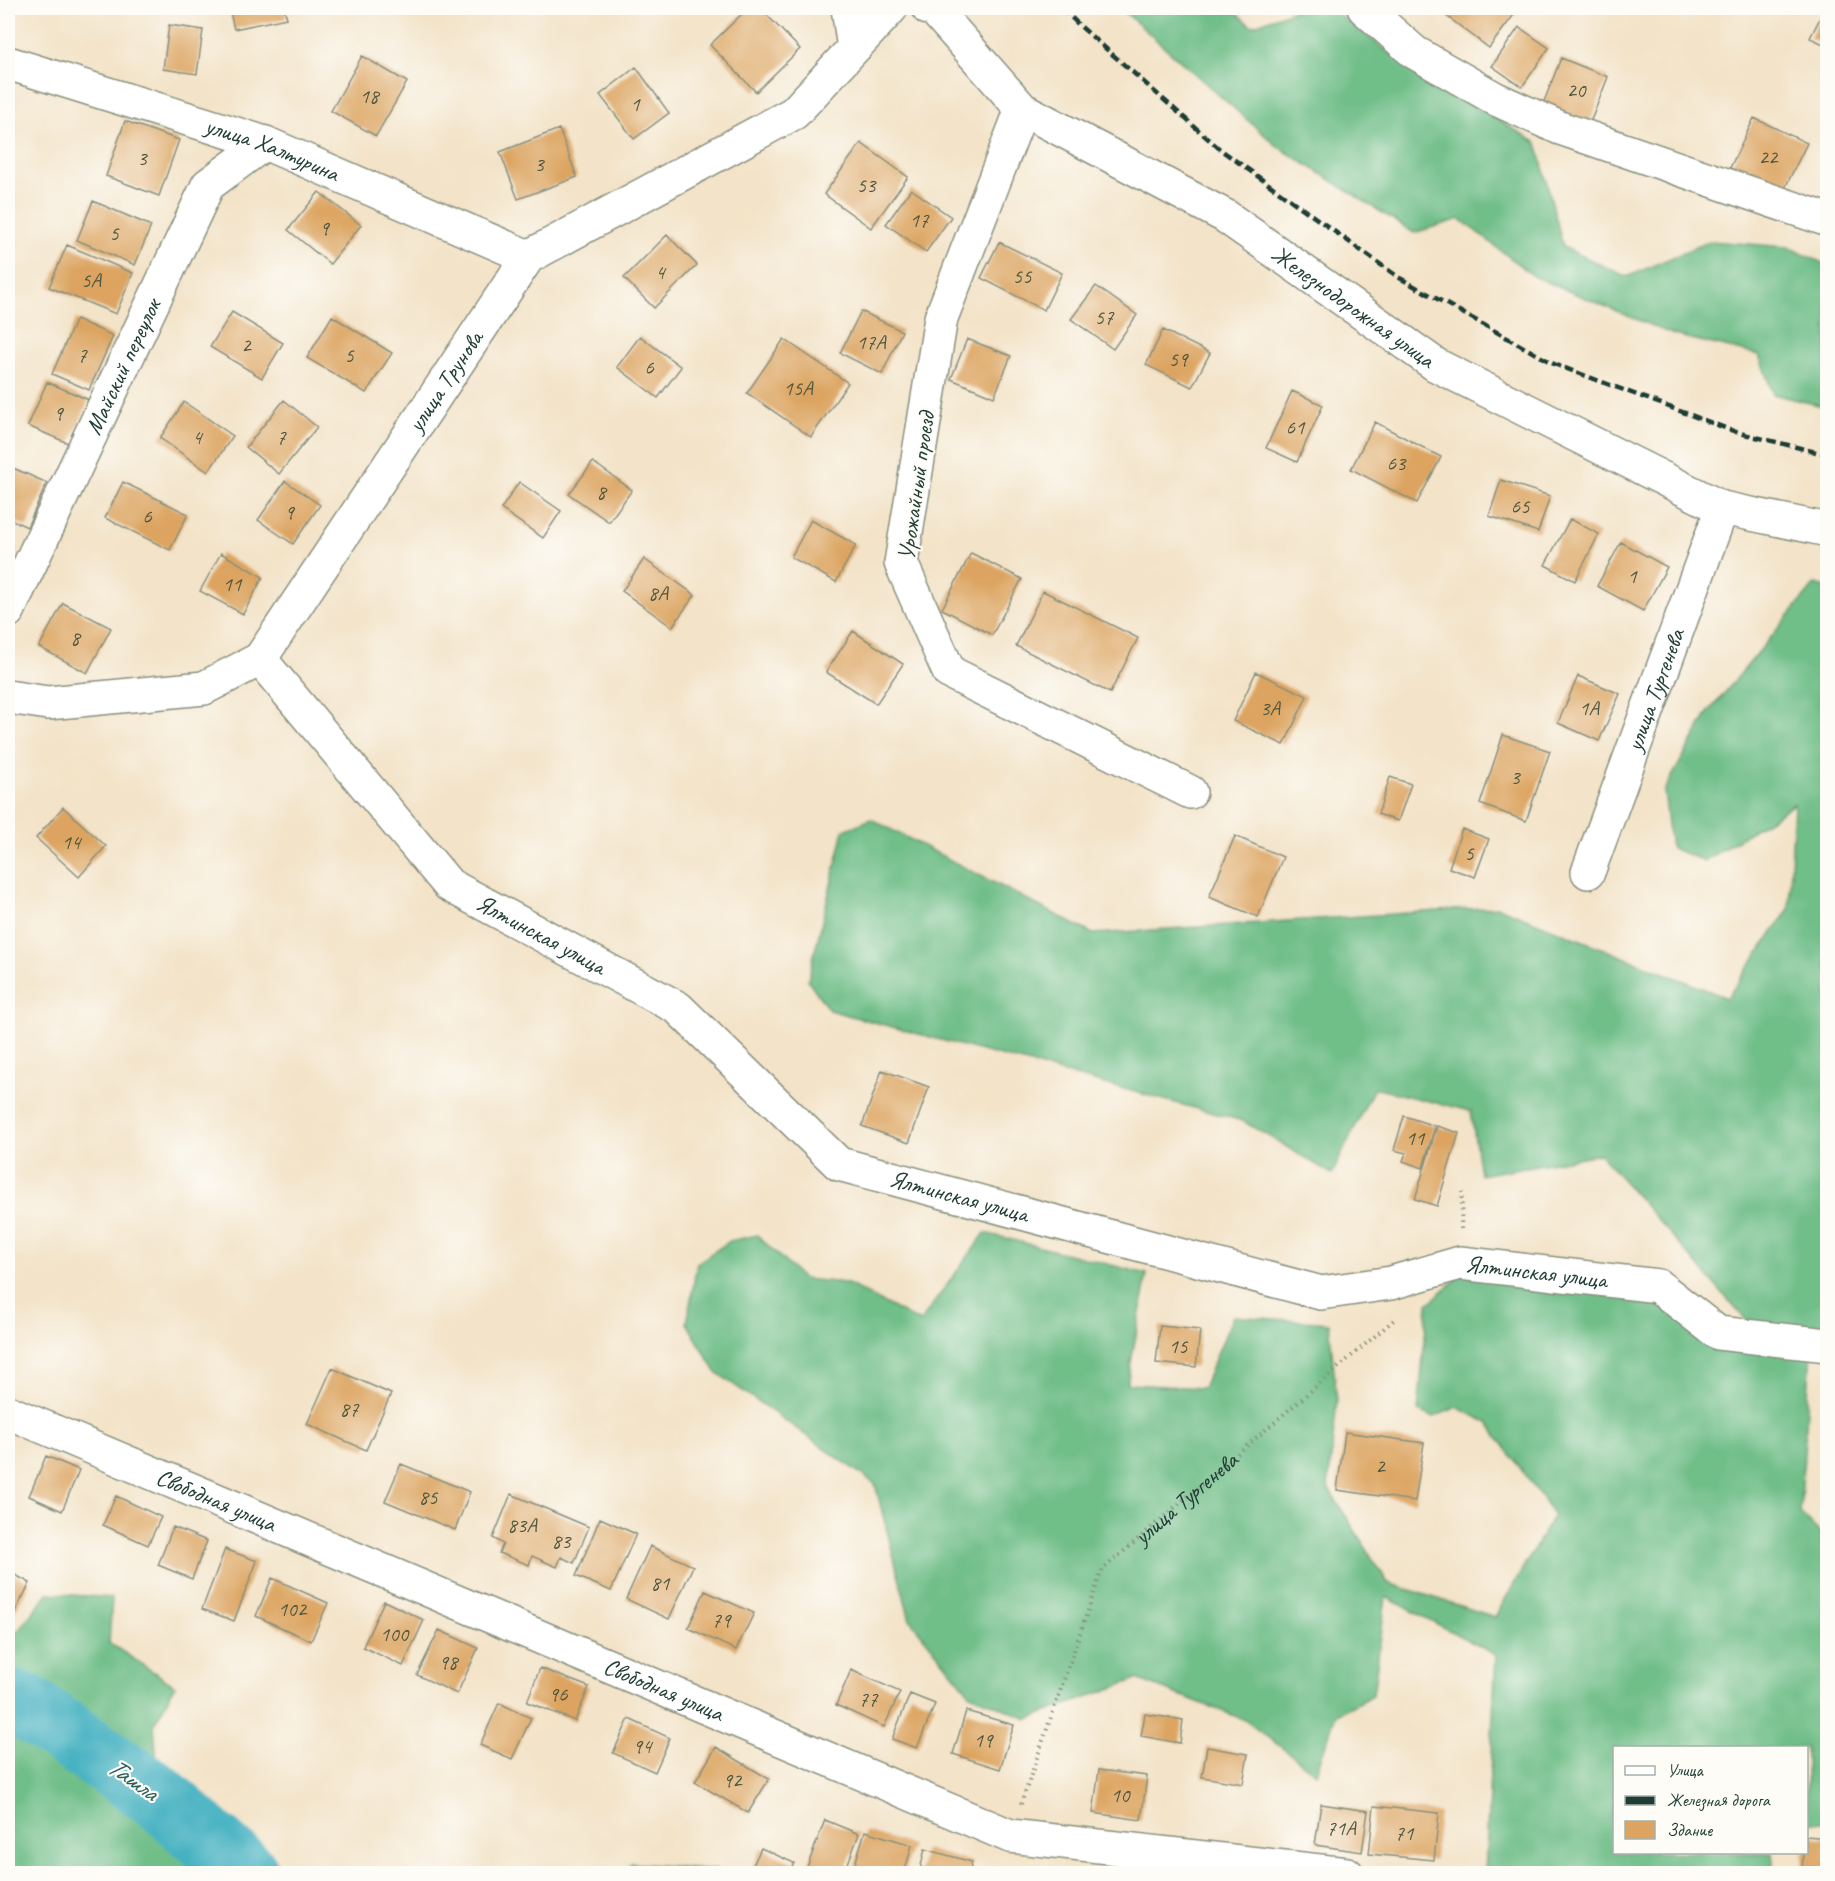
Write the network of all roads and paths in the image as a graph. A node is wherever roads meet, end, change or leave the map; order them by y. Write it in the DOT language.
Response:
graph roads {
  1 [pos="848,8"];
  2 [pos="891,8"];
  3 [pos="928,8"];
  4 [pos="1364,8"];
  5 [pos="854,48"];
  6 [pos="8,63"];
  7 [pos="1022,109"];
  8 [pos="264,143"];
  9 [pos="1827,220"];
  10 [pos="528,257"];
  11 [pos="1722,508"];
  12 [pos="1827,530"];
  13 [pos="8,611"];
  14 [pos="260,659"];
  15 [pos="8,697"];
  16 [pos="1190,792"];
  17 [pos="1588,872"];
  18 [pos="1462,1192"];
  19 [pos="1460,1263"];
  20 [pos="1397,1318"];
  21 [pos="1827,1345"];
  22 [pos="8,1412"];
  23 [pos="1010,1836"];
  24 [pos="1347,1874"];
  1 -- 5 [label="street"];
  2 -- 5 [label="street, улица Трунова"];
  3 -- 7 [label="street, Железнодорожная улица"];
  4 -- 9 [label="street"];
  5 -- 10 [label="street, улица Трунова"];
  6 -- 8 [label="street, улица Халтурина"];
  7 -- 11 [label="street, Железнодорожная улица"];
  7 -- 16 [label="street, Урожайный проезд"];
  8 -- 10 [label="street, улица Халтурина"];
  8 -- 13 [label="street, Майский переулок"];
  10 -- 14 [label="street, улица Трунова"];
  11 -- 12 [label="street, Железнодорожная улица"];
  11 -- 17 [label="street, улица Тургенева"];
  14 -- 15 [label="street, улица Трунова"];
  14 -- 19 [label="street, Ялтинская улица"];
  18 -- 19 [label="path"];
  19 -- 21 [label="street, Ялтинская улица"];
  20 -- 23 [label="path, улица Тургенева"];
  22 -- 23 [label="street, Свободная улица"];
  23 -- 24 [label="street, Свободная улица"];
}
